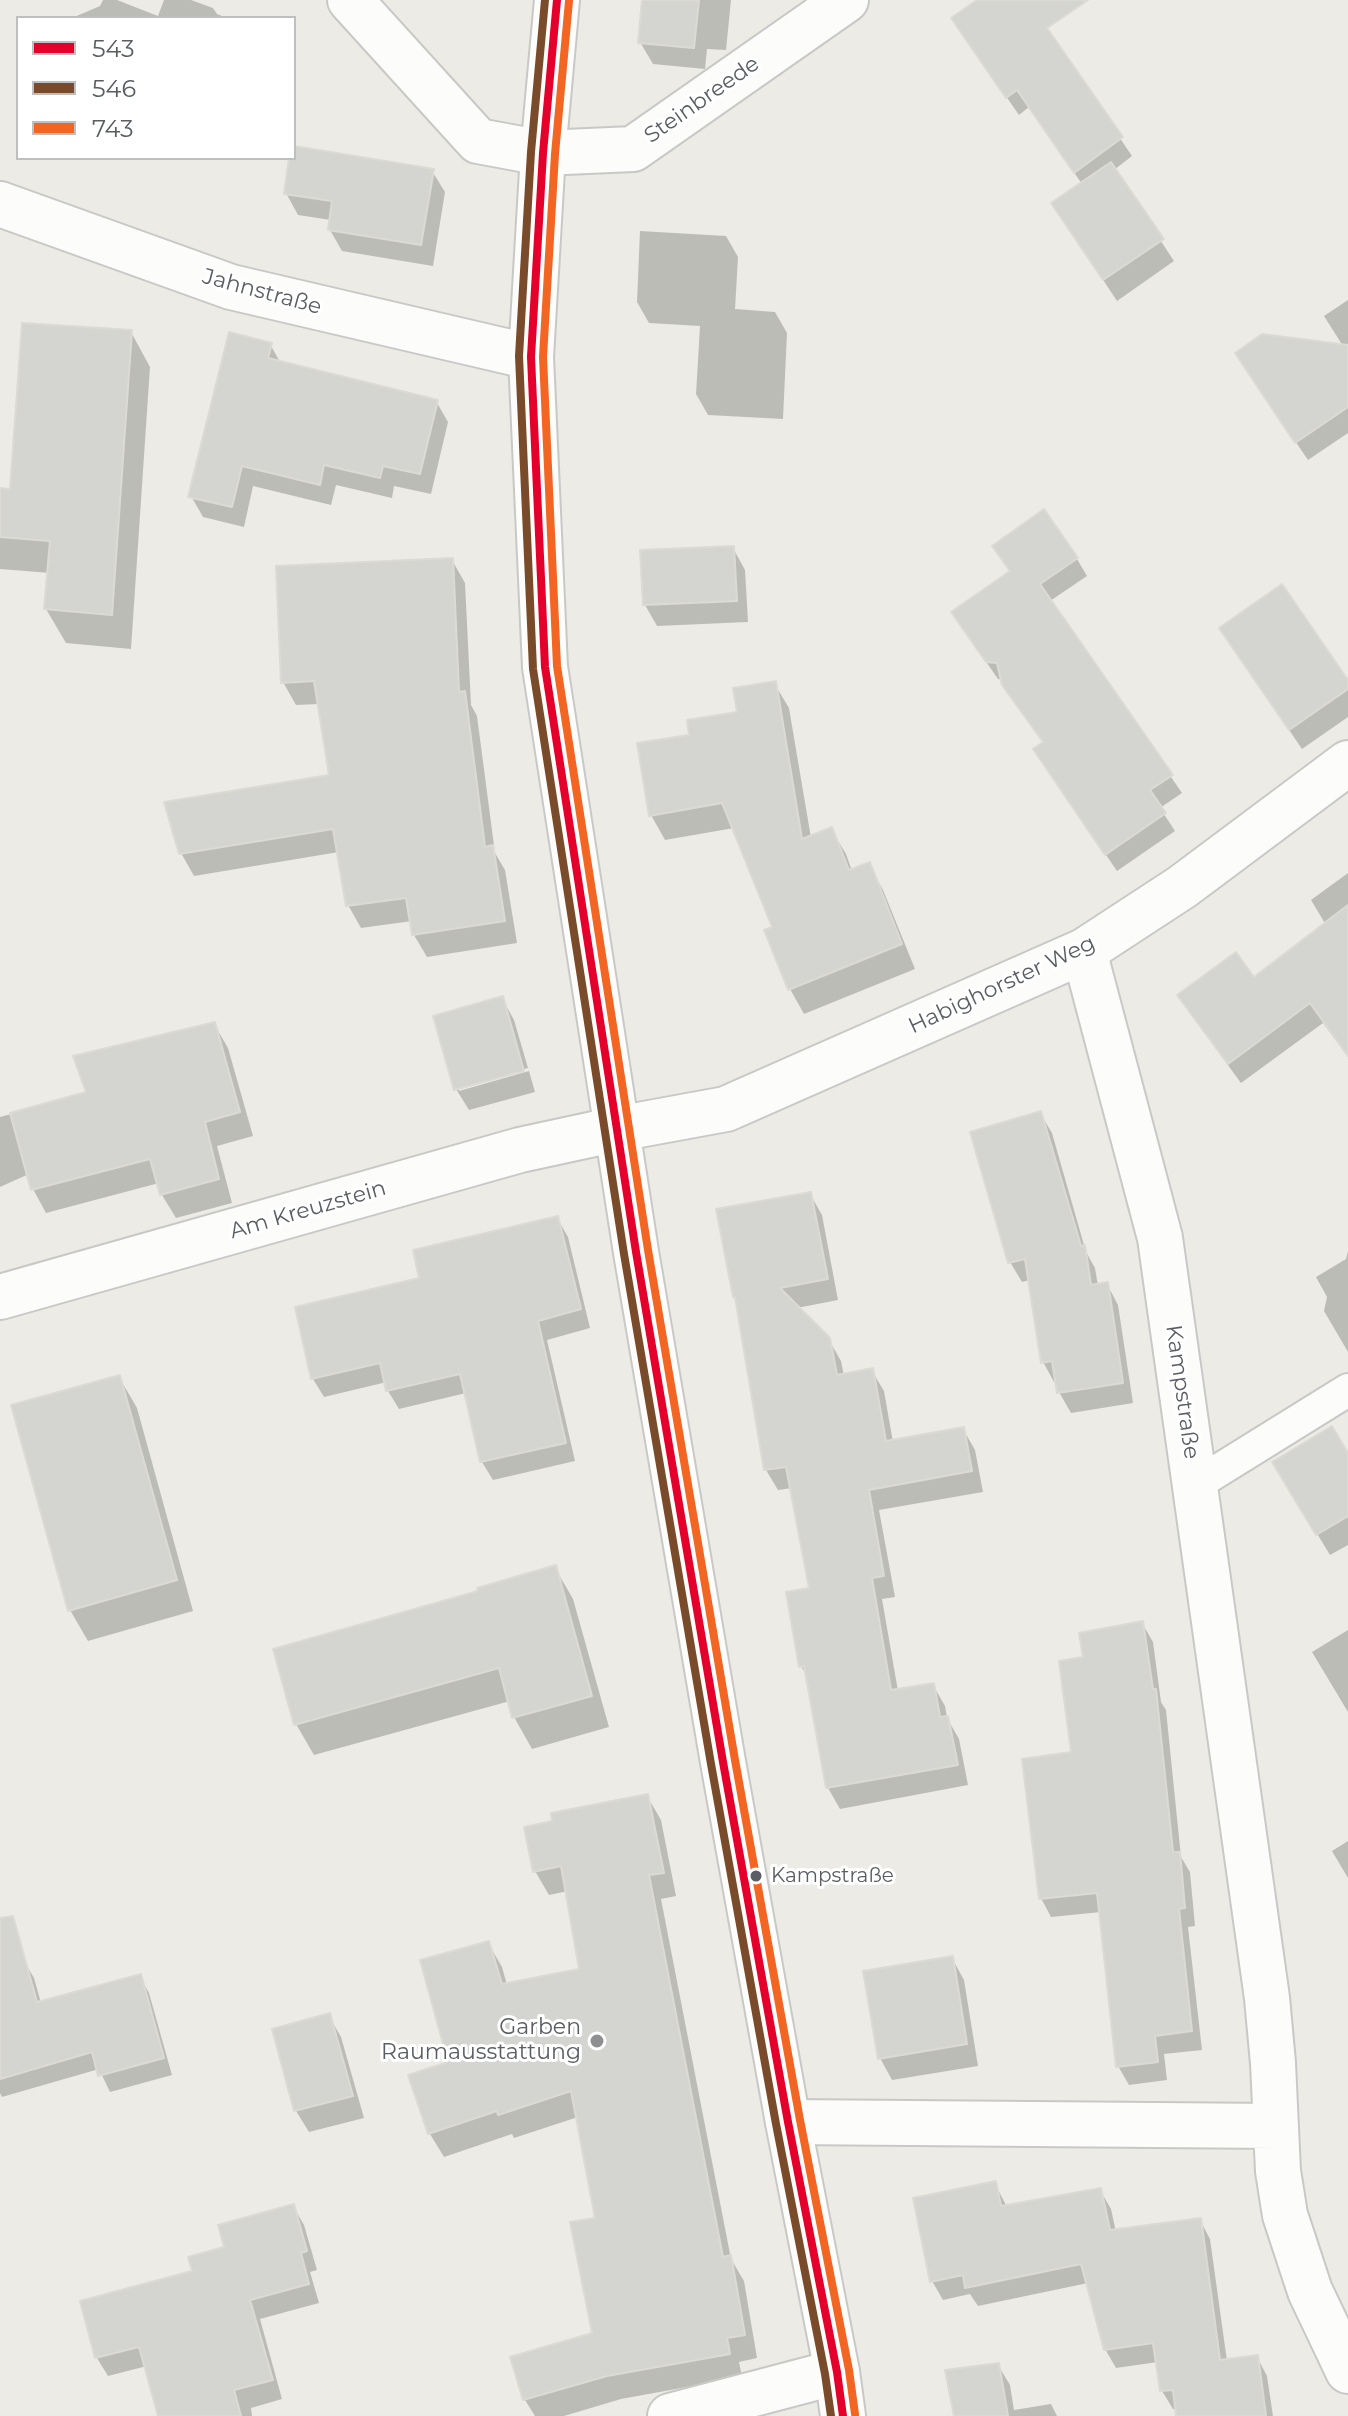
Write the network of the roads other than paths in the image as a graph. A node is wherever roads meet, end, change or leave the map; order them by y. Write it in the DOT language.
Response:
graph roads {
  1 [pos="350,0"];
  2 [pos="557,0"];
  3 [pos="846,0"];
  4 [pos="543,153"];
  5 [pos="0,204"];
  6 [pos="531,357"];
  7 [pos="1348,763"];
  8 [pos="1084,951"];
  9 [pos="617,1129"];
  10 [pos="0,1297"];
  11 [pos="1348,1390"];
  12 [pos="1195,1485"];
  13 [pos="788,2122"];
  14 [pos="1276,2126"];
  15 [pos="1348,2371"];
  16 [pos="837,2372"];
  17 [pos="670,2416"];
  18 [pos="843,2416"];
  1 -- 4 [label="street, Steinbreede"];
  2 -- 4 [label="street"];
  3 -- 4 [label="street, Steinbreede"];
  4 -- 6 [label="street"];
  5 -- 6 [label="street, Jahnstraße"];
  6 -- 9 [label="street"];
  7 -- 8 [label="street, Habighorster Weg"];
  8 -- 9 [label="street, Habighorster Weg"];
  8 -- 12 [label="street, Kampstraße"];
  9 -- 10 [label="street, Am Kreuzstein"];
  9 -- 13 [label="street"];
  11 -- 12 [label="lane"];
  12 -- 14 [label="street, Kampstraße"];
  13 -- 14 [label="street"];
  13 -- 16 [label="street"];
  14 -- 15 [label="street, Kampstraße"];
  16 -- 17 [label="street"];
  16 -- 18 [label="street"];
}
